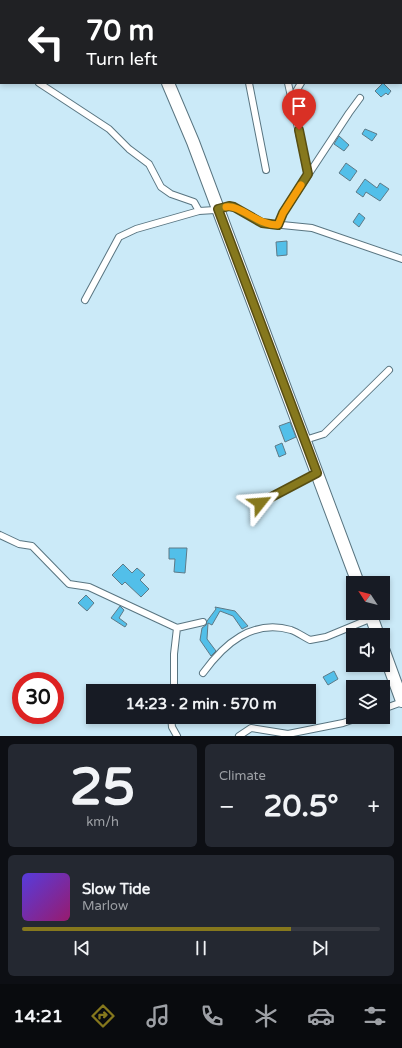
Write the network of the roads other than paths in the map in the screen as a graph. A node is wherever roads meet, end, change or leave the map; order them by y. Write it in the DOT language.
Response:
graph roads {
  1 [pos="41,84"];
  2 [pos="168,84"];
  3 [pos="249,84"];
  4 [pos="288,84"];
  5 [pos="300,84"];
  6 [pos="360,98"];
  7 [pos="291,100"];
  8 [pos="266,170"];
  9 [pos="308,174"];
  10 [pos="217,209"];
  11 [pos="199,211"];
  12 [pos="278,225"];
  13 [pos="402,259"];
  14 [pos="85,300"];
  15 [pos="389,370"];
  16 [pos="305,440"];
  17 [pos="317,473"];
  18 [pos="260,503"];
  19 [pos="0,535"];
  20 [pos="355,576"];
  21 [pos="361,620"];
  22 [pos="203,622"];
  23 [pos="177,628"];
  24 [pos="390,669"];
  25 [pos="203,673"];
  26 [pos="174,684"];
  27 [pos="402,702"];
  28 [pos="390,706"];
  29 [pos="346,722"];
  30 [pos="172,724"];
  31 [pos="177,736"];
  32 [pos="239,736"];
  1 -- 11 [label="street"];
  2 -- 10 [label="highway"];
  3 -- 8 [label="street"];
  4 -- 7 [label="street"];
  5 -- 7 [label="street"];
  6 -- 9 [label="street"];
  7 -- 9 [label="street"];
  9 -- 12 [label="street"];
  10 -- 11 [label="street"];
  10 -- 12 [label="street"];
  10 -- 16 [label="highway"];
  11 -- 14 [label="street"];
  12 -- 13 [label="street"];
  15 -- 16 [label="street"];
  16 -- 17 [label="highway"];
  17 -- 18 [label="street"];
  17 -- 20 [label="highway"];
  19 -- 23 [label="street"];
  21 -- 25 [label="street"];
  22 -- 23 [label="street"];
  23 -- 26 [label="street"];
  24 -- 27 [label="highway"];
  27 -- 28 [label="street"];
  29 -- 32 [label="street"];
  30 -- 31 [label="street"];
}
